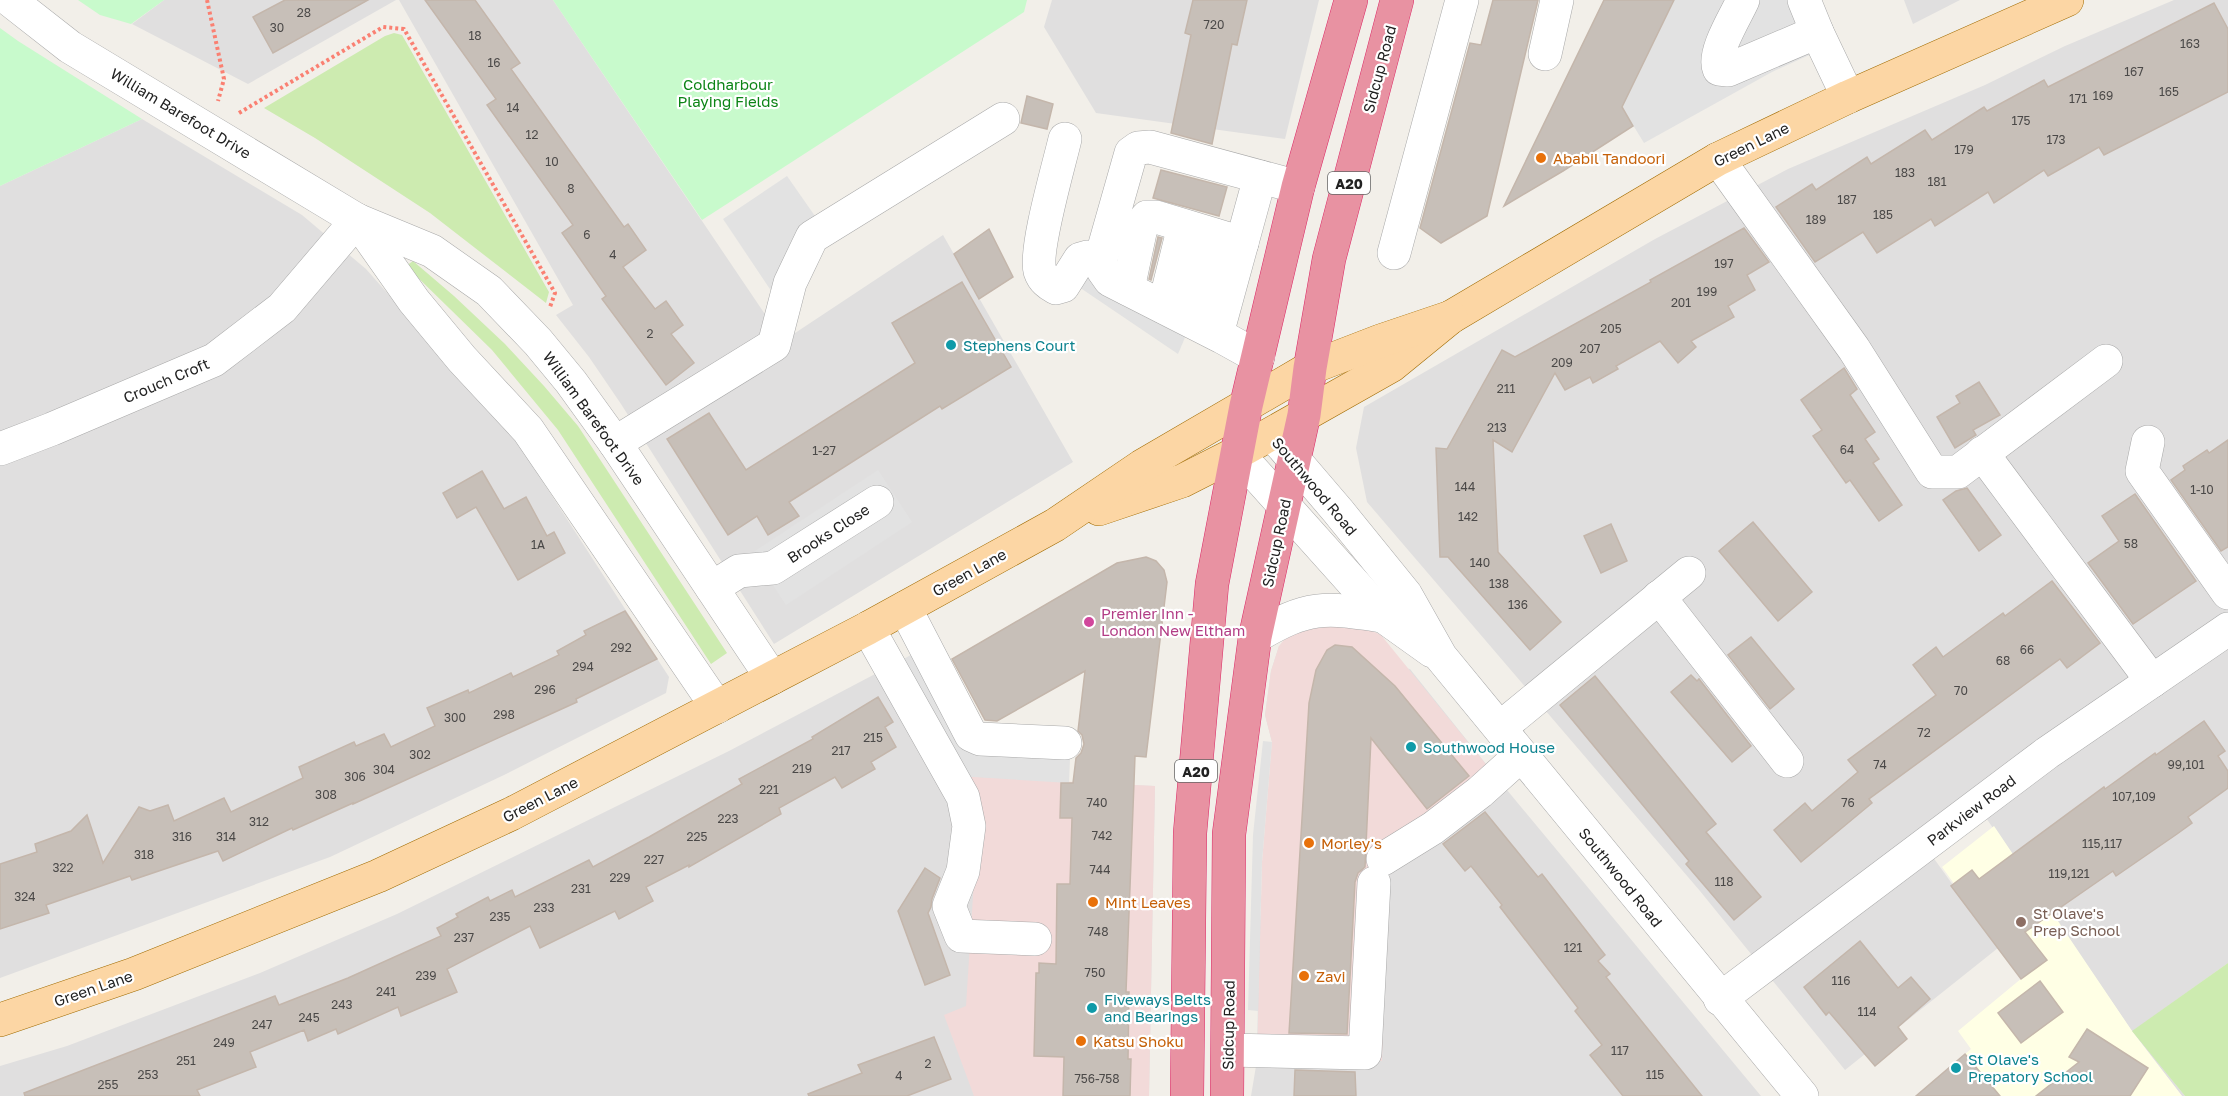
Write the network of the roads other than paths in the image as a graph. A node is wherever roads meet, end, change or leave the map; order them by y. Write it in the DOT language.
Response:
graph roads {
  1 [pos="10,0"];
  2 [pos="1351,0"];
  3 [pos="1397,0"];
  4 [pos="1462,0"];
  5 [pos="1557,0"];
  6 [pos="1743,0"];
  7 [pos="1804,0"];
  8 [pos="2067,0"];
  9 [pos="1817,32"];
  10 [pos="1545,54"];
  11 [pos="1848,97"];
  12 [pos="1003,119"];
  13 [pos="1065,140"];
  14 [pos="1718,159"];
  15 [pos="1260,177"];
  16 [pos="1298,188"];
  17 [pos="357,220"];
  18 [pos="1199,230"];
  19 [pos="1394,253"];
  20 [pos="1100,262"];
  21 [pos="1172,311"];
  22 [pos="1451,317"];
  23 [pos="1258,357"];
  24 [pos="2106,361"];
  25 [pos="1310,368"];
  26 [pos="1246,406"];
  27 [pos="1304,415"];
  28 [pos="1271,433"];
  29 [pos="2148,442"];
  30 [pos="615,443"];
  31 [pos="0,449"];
  32 [pos="1237,453"];
  33 [pos="1983,453"];
  34 [pos="1294,460"];
  35 [pos="877,502"];
  36 [pos="1284,506"];
  37 [pos="1055,525"];
  38 [pos="1689,573"];
  39 [pos="712,588"];
  40 [pos="2228,593"];
  41 [pos="1659,597"];
  42 [pos="905,608"];
  43 [pos="1383,616"];
  44 [pos="868,628"];
  45 [pos="2228,629"];
  46 [pos="1256,638"];
  47 [pos="1441,657"];
  48 [pos="772,678"];
  49 [pos="2152,681"];
  50 [pos="717,707"];
  51 [pos="1500,728"];
  52 [pos="1065,743"];
  53 [pos="1521,755"];
  54 [pos="1787,761"];
  55 [pos="1035,939"];
  56 [pos="1720,999"];
  57 [pos="0,1020"];
  58 [pos="1228,1050"];
  59 [pos="1187,1096"];
  60 [pos="1227,1096"];
  61 [pos="1802,1096"];
  1 -- 17 [label="street, William Barefoot Drive"];
  2 -- 16 [label="highway, A20"];
  3 -- 25 [label="highway, Sidcup Road / A20"];
  4 -- 19 [label="street"];
  5 -- 10 [label="street"];
  6 -- 9 [label="street"];
  7 -- 9 [label="street"];
  8 -- 11 [label="main road, Green Lane"];
  9 -- 11 [label="street"];
  11 -- 14 [label="main road, Green Lane"];
  12 -- 30 [label="street"];
  13 -- 20 [label="street"];
  14 -- 22 [label="main road, Green Lane"];
  14 -- 33 [label="street"];
  15 -- 16 [label="street"];
  15 -- 18 [label="street"];
  15 -- 20 [label="street"];
  16 -- 23 [label="highway, A20"];
  17 -- 30 [label="street, William Barefoot Drive"];
  17 -- 31 [label="street, Crouch Croft"];
  17 -- 50 [label="street, William Barefoot Drive"];
  18 -- 21 [label="street"];
  18 -- 21 [label="street"];
  18 -- 21 [label="street"];
  20 -- 21 [label="street"];
  21 -- 23 [label="street"];
  22 -- 25 [label="main road, Green Lane"];
  22 -- 27 [label="main road, Green Lane"];
  23 -- 26 [label="highway, A20"];
  24 -- 33 [label="street"];
  25 -- 26 [label="main road, Green Lane"];
  25 -- 27 [label="highway, Sidcup Road / A20"];
  26 -- 28 [label="street, Southwood Road"];
  26 -- 32 [label="highway, A20"];
  26 -- 37 [label="main road, Green Lane"];
  27 -- 28 [label="main road, Green Lane"];
  27 -- 34 [label="highway, Sidcup Road / A20"];
  28 -- 32 [label="main road, Green Lane"];
  28 -- 34 [label="street, Southwood Road"];
  29 -- 40 [label="street"];
  30 -- 39 [label="street, William Barefoot Drive"];
  32 -- 36 [label="street, Southwood Road"];
  32 -- 37 [label="main road, Green Lane"];
  32 -- 59 [label="highway, A20"];
  33 -- 49 [label="street"];
  34 -- 36 [label="highway, Sidcup Road / A20"];
  34 -- 47 [label="street, Southwood Road"];
  35 -- 39 [label="street, Brooks Close"];
  36 -- 43 [label="street, Southwood Road"];
  36 -- 46 [label="highway, Sidcup Road / A20"];
  37 -- 42 [label="main road, Green Lane"];
  38 -- 41 [label="street"];
  39 -- 48 [label="street, William Barefoot Drive"];
  41 -- 51 [label="street"];
  41 -- 54 [label="street"];
  42 -- 44 [label="main road, Green Lane"];
  42 -- 52 [label="street"];
  43 -- 46 [label="street, Southwood Road"];
  43 -- 47 [label="street, Southwood Road"];
  44 -- 48 [label="main road, Green Lane"];
  44 -- 55 [label="street"];
  45 -- 49 [label="street, Parkview Road"];
  46 -- 58 [label="highway, Sidcup Road / A20"];
  47 -- 51 [label="street, Southwood Road"];
  48 -- 50 [label="main road, Green Lane"];
  49 -- 56 [label="street, Parkview Road"];
  50 -- 57 [label="main road, Green Lane"];
  51 -- 53 [label="street, Southwood Road"];
  53 -- 56 [label="street, Southwood Road"];
  53 -- 58 [label="street"];
  56 -- 61 [label="street, Southwood Road"];
  58 -- 60 [label="highway, Sidcup Road / A20"];
}
